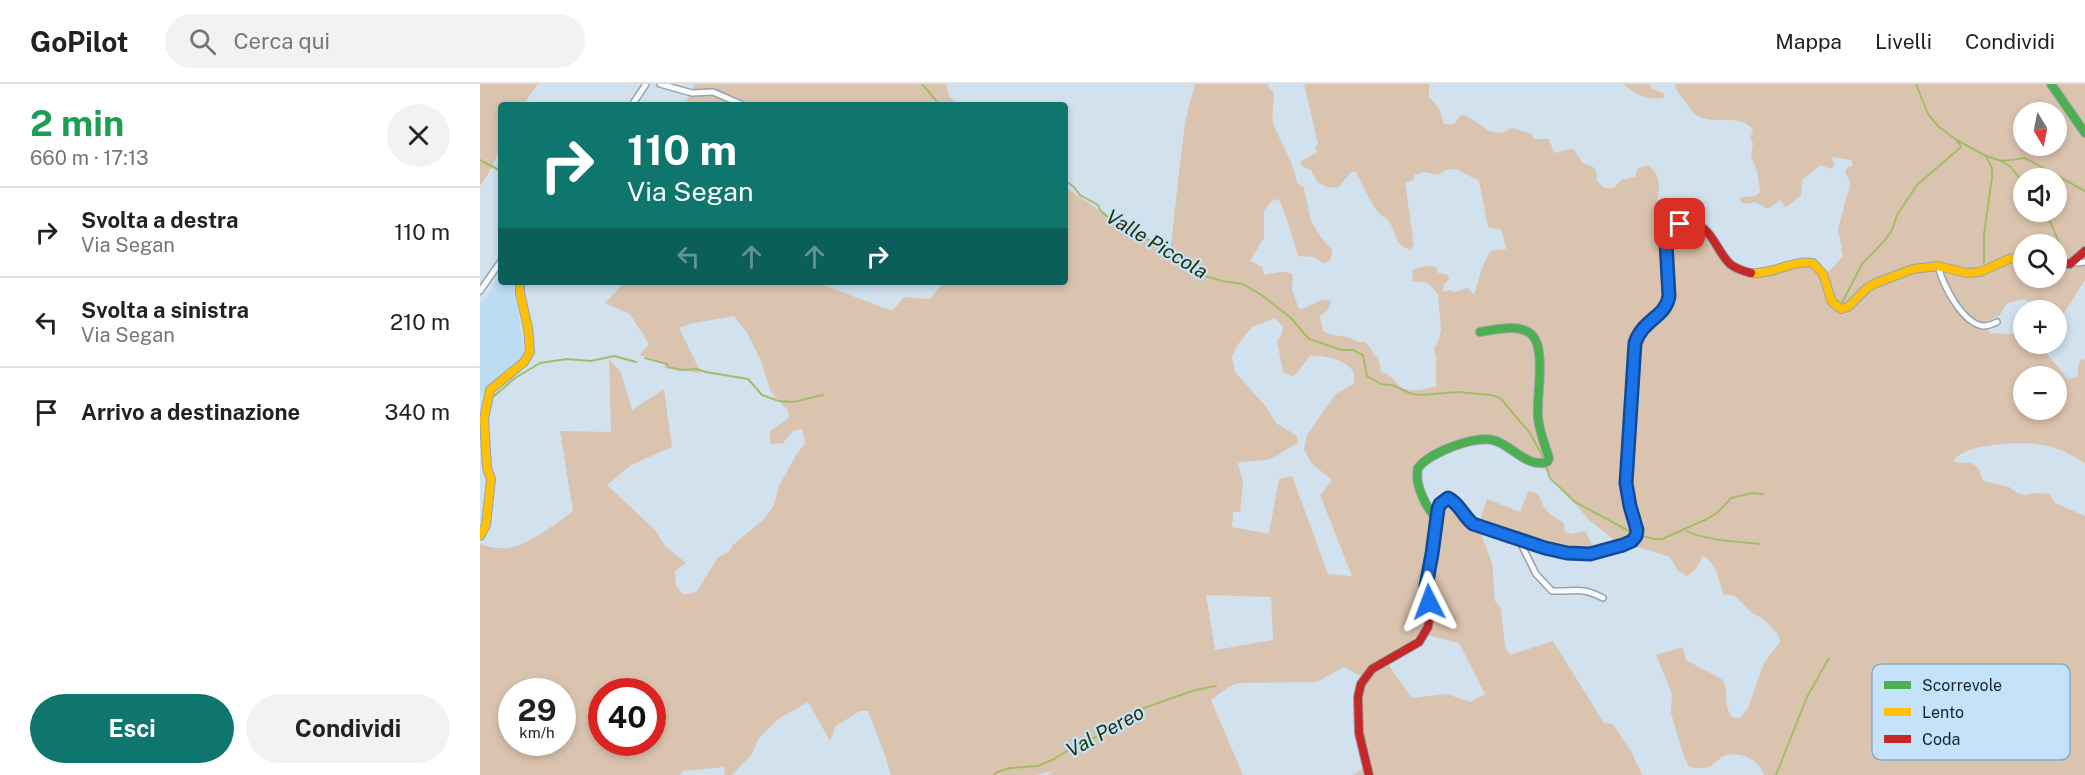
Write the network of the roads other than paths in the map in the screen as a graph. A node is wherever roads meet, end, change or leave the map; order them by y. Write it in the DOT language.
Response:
graph roads {
  1 [pos="646,84"];
  2 [pos="660,84"];
  3 [pos="2051,84"];
  4 [pos="634,102"];
  5 [pos="736,102"];
  6 [pos="2085,133"];
  7 [pos="2085,251"];
  8 [pos="2013,258"];
  9 [pos="2074,261"];
  10 [pos="2085,262"];
  11 [pos="498,265"];
  12 [pos="2067,265"];
  13 [pos="1938,266"];
  14 [pos="520,285"];
  15 [pos="480,291"];
  16 [pos="1997,322"];
  17 [pos="1480,332"];
  18 [pos="1437,519"];
  19 [pos="480,536"];
  20 [pos="1519,540"];
  21 [pos="1604,598"];
  22 [pos="1369,775"];
  1 -- 4 [label="street"];
  2 -- 5 [label="street"];
  3 -- 6 [label="street"];
  7 -- 9 [label="street"];
  8 -- 13 [label="street"];
  9 -- 10 [label="street"];
  9 -- 12 [label="street"];
  11 -- 15 [label="street"];
  13 -- 16 [label="street"];
  13 -- 20 [label="street"];
  14 -- 19 [label="street"];
  17 -- 18 [label="street"];
  18 -- 20 [label="street"];
  18 -- 22 [label="street"];
  20 -- 21 [label="street"];
}
